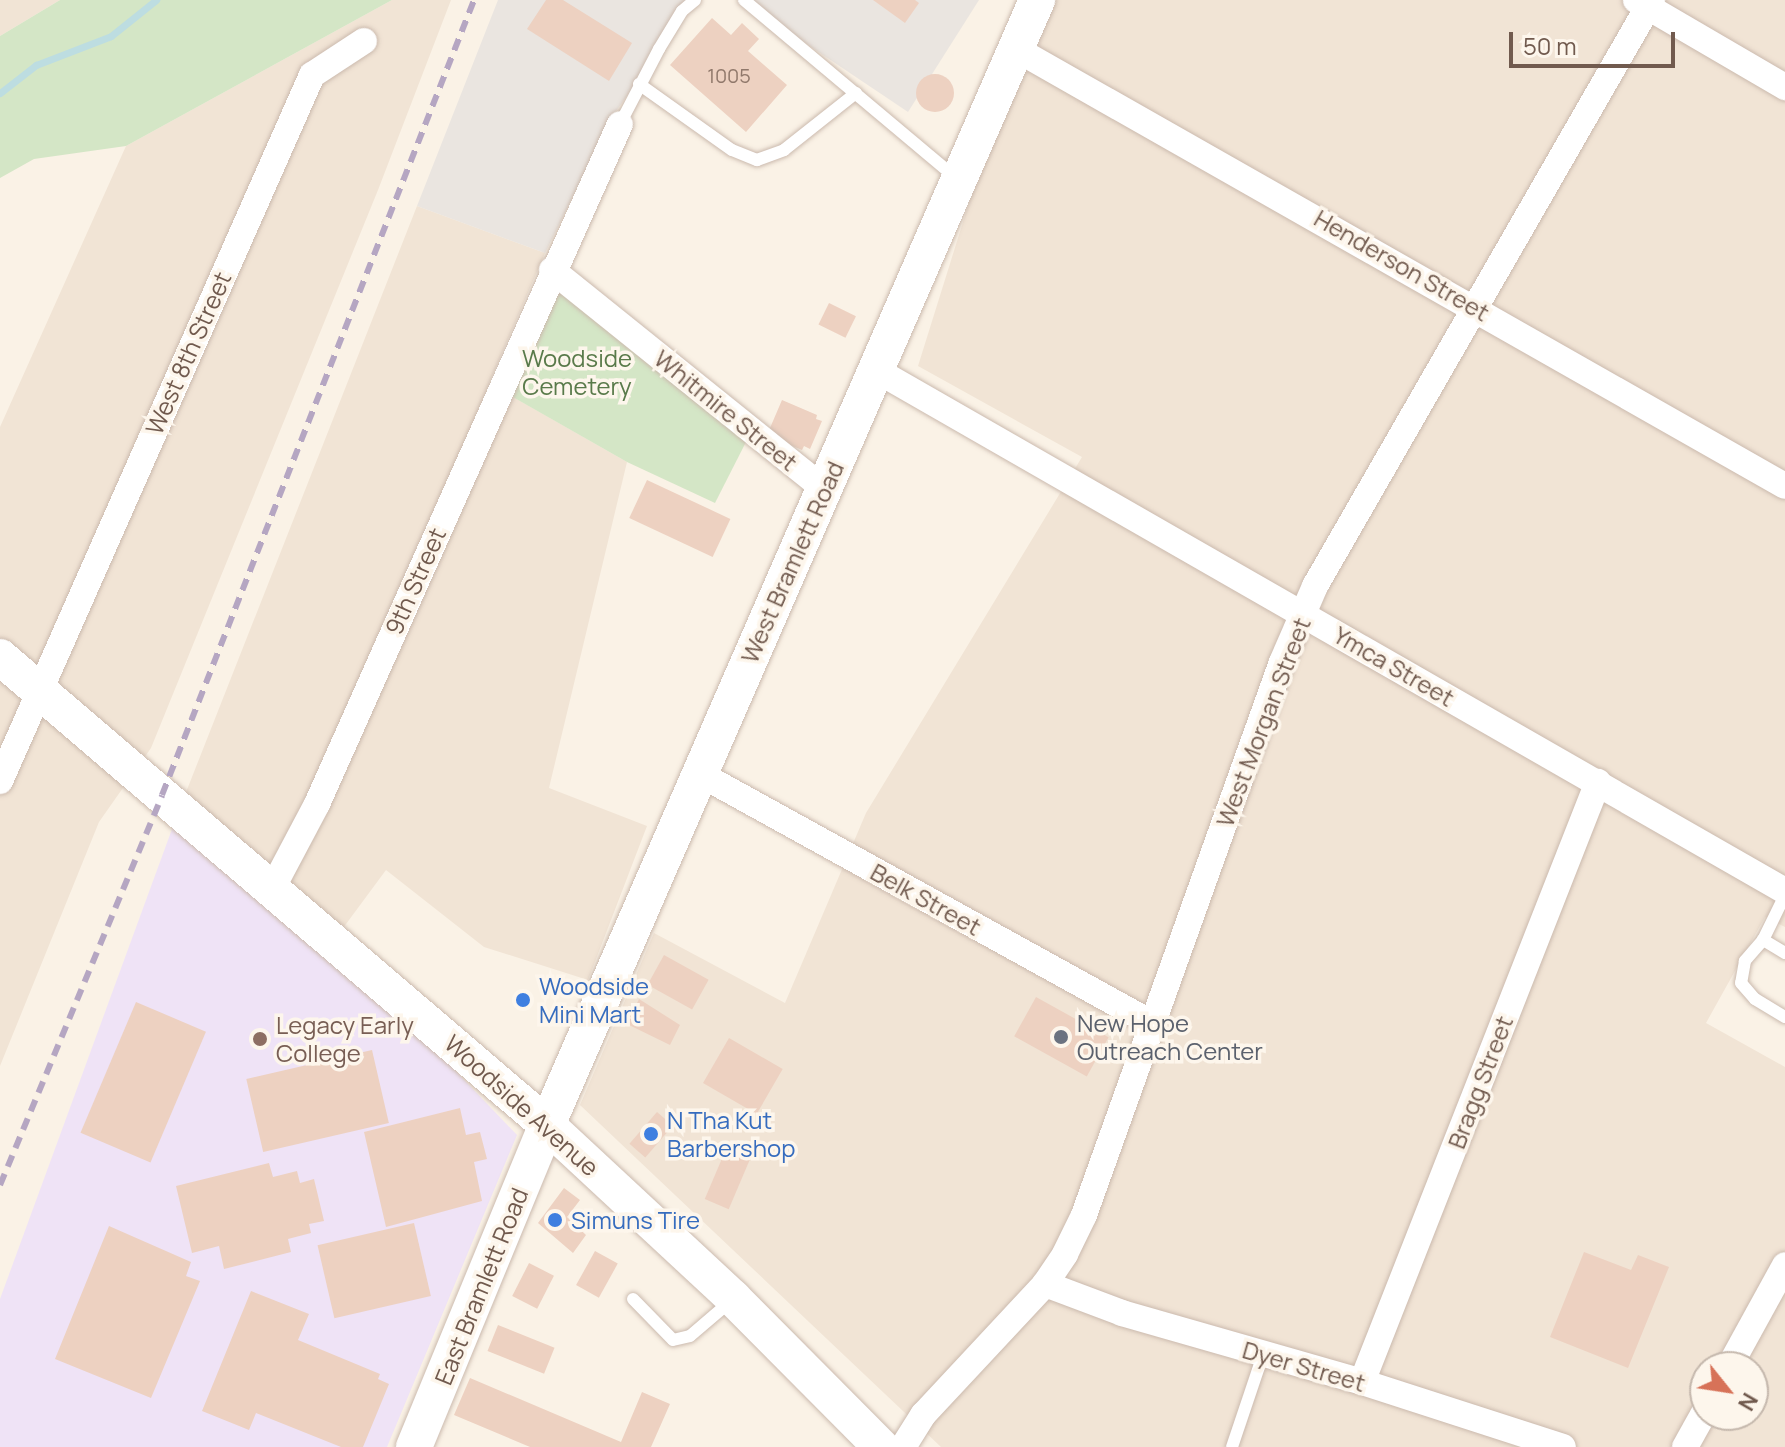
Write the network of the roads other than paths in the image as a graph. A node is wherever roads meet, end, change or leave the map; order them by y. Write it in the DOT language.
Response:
graph roads {
  1 [pos="695,0"];
  2 [pos="744,0"];
  3 [pos="1037,0"];
  4 [pos="1645,2"];
  5 [pos="364,41"];
  6 [pos="1016,49"];
  7 [pos="639,84"];
  8 [pos="1785,87"];
  9 [pos="856,93"];
  10 [pos="620,124"];
  11 [pos="958,180"];
  12 [pos="552,270"];
  13 [pos="1474,306"];
  14 [pos="876,370"];
  15 [pos="1785,486"];
  16 [pos="824,489"];
  17 [pos="1304,615"];
  18 [pos="0,657"];
  19 [pos="38,688"];
  20 [pos="700,774"];
  21 [pos="0,781"];
  22 [pos="1598,782"];
  23 [pos="272,889"];
  24 [pos="1785,893"];
  25 [pos="1763,940"];
  26 [pos="1785,953"];
  27 [pos="1785,1017"];
  28 [pos="1153,1024"];
  29 [pos="547,1125"];
  30 [pos="1785,1265"];
  31 [pos="1045,1284"];
  32 [pos="733,1298"];
  33 [pos="633,1299"];
  34 [pos="1738,1351"];
  35 [pos="1263,1355"];
  36 [pos="1362,1382"];
  37 [pos="419,1443"];
  38 [pos="881,1447"];
  39 [pos="903,1447"];
  40 [pos="1232,1447"];
  41 [pos="1563,1447"];
  1 -- 7 [label="lane"];
  2 -- 9 [label="lane"];
  3 -- 6 [label="street, West Bramlett Road"];
  4 -- 8 [label="street"];
  4 -- 13 [label="street, West Morgan Street"];
  5 -- 19 [label="street, West 8th Street"];
  6 -- 11 [label="street, West Bramlett Road"];
  6 -- 13 [label="street, Henderson Street"];
  7 -- 9 [label="lane"];
  7 -- 10 [label="lane"];
  9 -- 11 [label="lane"];
  10 -- 12 [label="street, 9th Street"];
  11 -- 14 [label="street, West Bramlett Road"];
  12 -- 16 [label="street, Whitmire Street"];
  12 -- 23 [label="street, 9th Street"];
  13 -- 15 [label="street, Henderson Street"];
  13 -- 17 [label="street, West Morgan Street"];
  14 -- 16 [label="street, West Bramlett Road"];
  14 -- 17 [label="street, Ymca Street"];
  16 -- 20 [label="street, West Bramlett Road"];
  17 -- 22 [label="street, Ymca Street"];
  17 -- 28 [label="street, West Morgan Street"];
  18 -- 19 [label="street, Woodside Avenue"];
  19 -- 21 [label="street, West 8th Street"];
  19 -- 23 [label="street, Woodside Avenue"];
  20 -- 28 [label="street, Belk Street"];
  20 -- 29 [label="street, West Bramlett Road"];
  22 -- 24 [label="street, Ymca Street"];
  22 -- 36 [label="street, Bragg Street"];
  23 -- 29 [label="street, Woodside Avenue"];
  24 -- 25 [label="lane"];
  25 -- 26 [label="lane"];
  25 -- 27 [label="lane"];
  28 -- 31 [label="street, West Morgan Street"];
  29 -- 32 [label="street, Woodside Avenue"];
  29 -- 37 [label="street, East Bramlett Road"];
  30 -- 34 [label="street"];
  31 -- 35 [label="street, Dyer Street"];
  31 -- 39 [label="street, West Morgan Street"];
  32 -- 33 [label="lane"];
  32 -- 38 [label="street, Woodside Avenue"];
  35 -- 36 [label="street, Dyer Street"];
  35 -- 40 [label="lane"];
  36 -- 41 [label="street, Dyer Street"];
}
